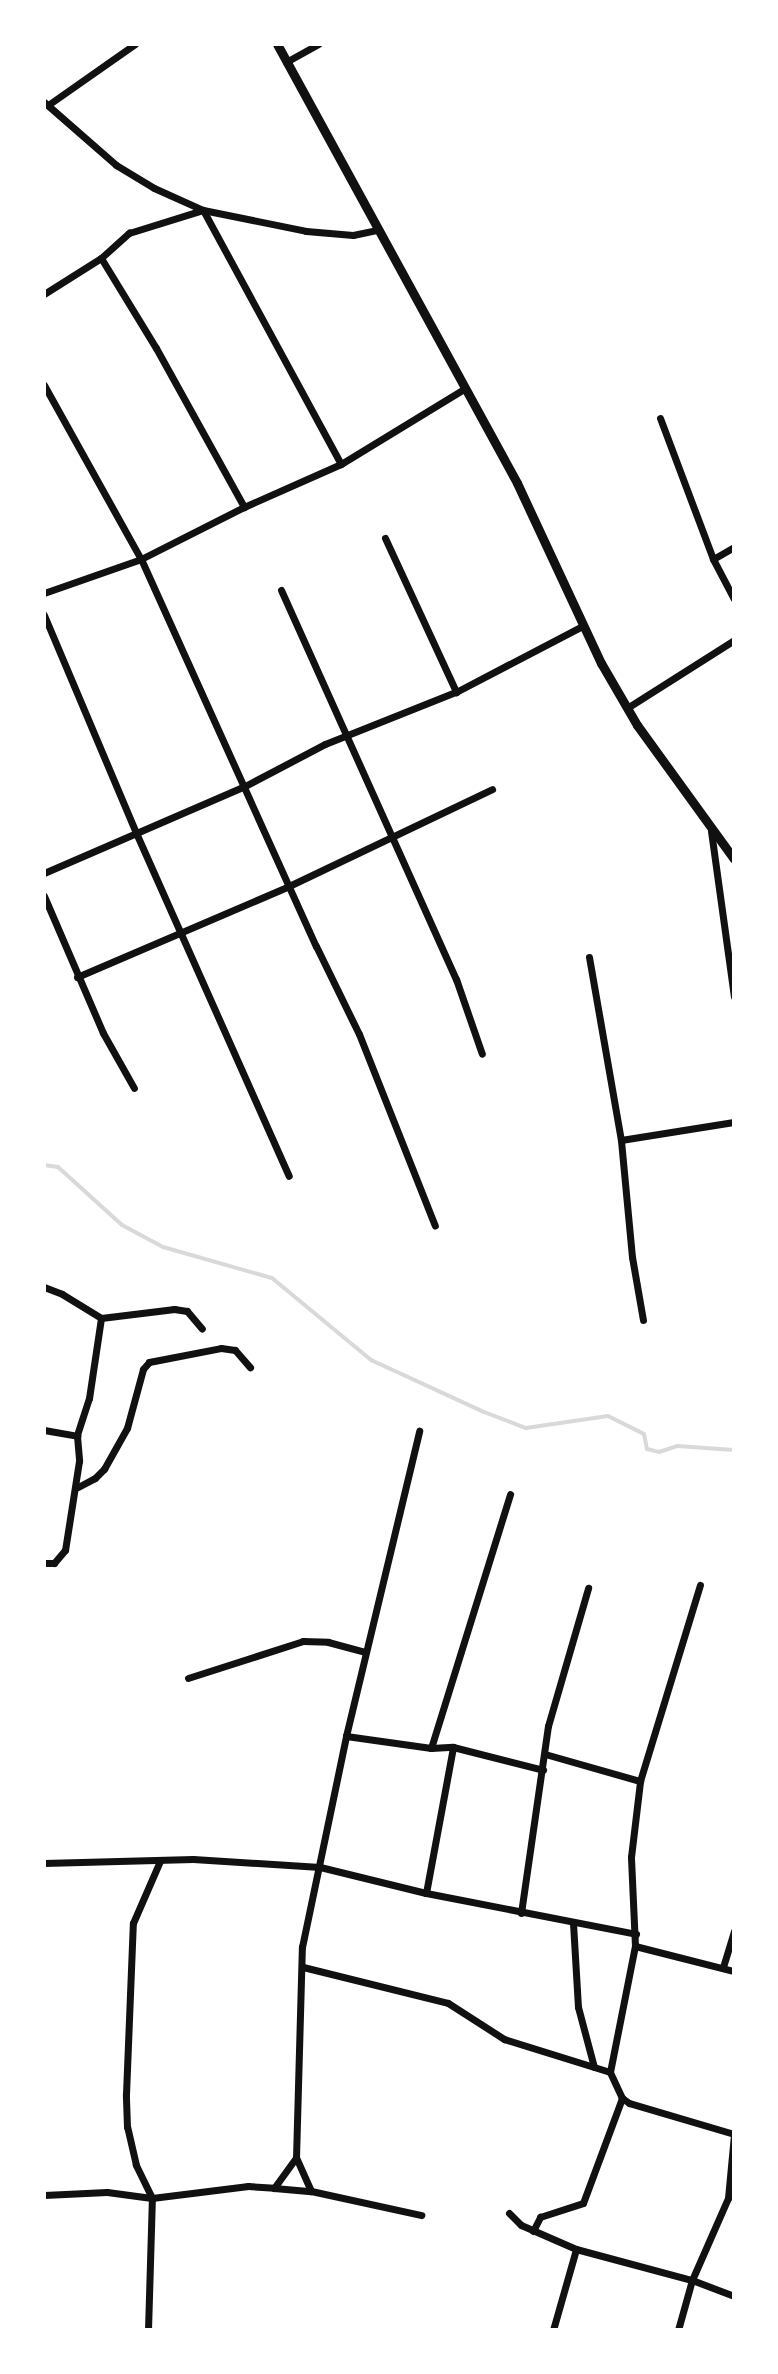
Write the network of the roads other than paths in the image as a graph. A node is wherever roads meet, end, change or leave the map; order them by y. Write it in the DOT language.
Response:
graph roads {
  1 [pos="277,44"];
  2 [pos="318,44"];
  3 [pos="132,45"];
  4 [pos="286,62"];
  5 [pos="46,104"];
  6 [pos="203,210"];
  7 [pos="377,230"];
  8 [pos="101,258"];
  9 [pos="44,294"];
  10 [pos="44,385"];
  11 [pos="464,389"];
  12 [pos="660,418"];
  13 [pos="341,464"];
  14 [pos="244,507"];
  15 [pos="385,538"];
  16 [pos="734,547"];
  17 [pos="141,559"];
  18 [pos="713,559"];
  19 [pos="281,590"];
  20 [pos="44,593"];
  21 [pos="734,599"];
  22 [pos="44,615"];
  23 [pos="584,625"];
  24 [pos="734,640"];
  25 [pos="456,692"];
  26 [pos="627,708"];
  27 [pos="347,735"];
  28 [pos="245,786"];
  29 [pos="492,789"];
  30 [pos="711,831"];
  31 [pos="137,835"];
  32 [pos="393,838"];
  33 [pos="734,859"];
  34 [pos="44,873"];
  35 [pos="289,886"];
  36 [pos="44,896"];
  37 [pos="182,933"];
  38 [pos="589,957"];
  39 [pos="77,977"];
  40 [pos="734,996"];
  41 [pos="482,1054"];
  42 [pos="134,1088"];
  43 [pos="734,1122"];
  44 [pos="621,1140"];
  45 [pos="289,1176"];
  46 [pos="435,1226"];
  47 [pos="44,1287"];
  48 [pos="101,1318"];
  49 [pos="643,1320"];
  50 [pos="202,1329"];
  51 [pos="250,1367"];
  52 [pos="44,1430"];
  53 [pos="419,1431"];
  54 [pos="77,1436"];
  55 [pos="78,1487"];
  56 [pos="510,1494"];
  57 [pos="44,1563"];
  58 [pos="700,1585"];
  59 [pos="588,1588"];
  60 [pos="366,1652"];
  61 [pos="188,1678"];
  62 [pos="346,1736"];
  63 [pos="453,1747"];
  64 [pos="431,1748"];
  65 [pos="545,1754"];
  66 [pos="543,1770"];
  67 [pos="640,1781"];
  68 [pos="160,1861"];
  69 [pos="44,1863"];
  70 [pos="320,1867"];
  71 [pos="426,1893"];
  72 [pos="521,1913"];
  73 [pos="573,1923"];
  74 [pos="734,1931"];
  75 [pos="636,1934"];
  76 [pos="635,1946"];
  77 [pos="303,1967"];
  78 [pos="723,1967"];
  79 [pos="734,1971"];
  80 [pos="594,2067"];
  81 [pos="610,2072"];
  82 [pos="622,2098"];
  83 [pos="296,2158"];
  84 [pos="274,2188"];
  85 [pos="311,2191"];
  86 [pos="44,2195"];
  87 [pos="152,2198"];
  88 [pos="509,2213"];
  89 [pos="421,2215"];
  90 [pos="533,2231"];
  91 [pos="576,2249"];
  92 [pos="692,2280"];
  93 [pos="734,2296"];
  94 [pos="148,2330"];
  95 [pos="553,2330"];
  96 [pos="678,2330"];
  1 -- 4 [label="street"];
  2 -- 4 [label="street"];
  3 -- 5 [label="street"];
  4 -- 7 [label="street"];
  5 -- 6 [label="street"];
  6 -- 7 [label="street"];
  6 -- 8 [label="street"];
  6 -- 13 [label="street"];
  7 -- 11 [label="street"];
  8 -- 9 [label="street"];
  8 -- 14 [label="street"];
  10 -- 17 [label="street"];
  11 -- 13 [label="street"];
  11 -- 23 [label="street"];
  12 -- 18 [label="street"];
  13 -- 14 [label="street"];
  14 -- 17 [label="street"];
  15 -- 25 [label="street"];
  16 -- 18 [label="street"];
  17 -- 20 [label="street"];
  17 -- 28 [label="street"];
  18 -- 21 [label="street"];
  19 -- 27 [label="street"];
  22 -- 31 [label="street"];
  23 -- 25 [label="street"];
  23 -- 26 [label="street"];
  24 -- 26 [label="street"];
  25 -- 27 [label="street"];
  26 -- 30 [label="street"];
  27 -- 28 [label="street"];
  27 -- 32 [label="street"];
  28 -- 31 [label="street"];
  28 -- 35 [label="street"];
  29 -- 32 [label="street"];
  30 -- 33 [label="street"];
  30 -- 40 [label="street"];
  31 -- 34 [label="street"];
  31 -- 37 [label="street"];
  32 -- 35 [label="street"];
  32 -- 41 [label="street"];
  35 -- 37 [label="street"];
  35 -- 46 [label="street"];
  36 -- 39 [label="street"];
  37 -- 39 [label="street"];
  37 -- 45 [label="street"];
  38 -- 44 [label="street"];
  39 -- 42 [label="street"];
  43 -- 44 [label="street"];
  44 -- 49 [label="street"];
  47 -- 48 [label="street"];
  48 -- 50 [label="street"];
  48 -- 54 [label="street"];
  51 -- 55 [label="street"];
  52 -- 54 [label="street"];
  53 -- 60 [label="street"];
  54 -- 55 [label="street"];
  55 -- 57 [label="street"];
  56 -- 64 [label="street"];
  58 -- 67 [label="street"];
  59 -- 65 [label="street"];
  60 -- 61 [label="street"];
  60 -- 62 [label="street"];
  62 -- 64 [label="street"];
  62 -- 70 [label="street"];
  63 -- 64 [label="street"];
  63 -- 66 [label="street"];
  63 -- 71 [label="street"];
  65 -- 66 [label="street"];
  65 -- 67 [label="street"];
  66 -- 72 [label="street"];
  67 -- 75 [label="street"];
  68 -- 69 [label="street"];
  68 -- 70 [label="street"];
  68 -- 87 [label="street"];
  70 -- 71 [label="street"];
  70 -- 77 [label="street"];
  71 -- 72 [label="street"];
  72 -- 73 [label="street"];
  73 -- 75 [label="street"];
  73 -- 80 [label="street"];
  74 -- 78 [label="street"];
  75 -- 76 [label="street"];
  76 -- 78 [label="street"];
  76 -- 81 [label="street"];
  77 -- 80 [label="street"];
  77 -- 83 [label="street"];
  78 -- 79 [label="street"];
  80 -- 81 [label="street"];
  81 -- 82 [label="street"];
  82 -- 90 [label="street"];
  82 -- 92 [label="street"];
  83 -- 84 [label="street"];
  83 -- 85 [label="street"];
  84 -- 85 [label="street"];
  84 -- 87 [label="street"];
  85 -- 89 [label="street"];
  86 -- 87 [label="street"];
  87 -- 94 [label="street"];
  88 -- 90 [label="street"];
  90 -- 91 [label="street"];
  91 -- 92 [label="street"];
  91 -- 95 [label="street"];
  92 -- 93 [label="street"];
  92 -- 96 [label="street"];
}
